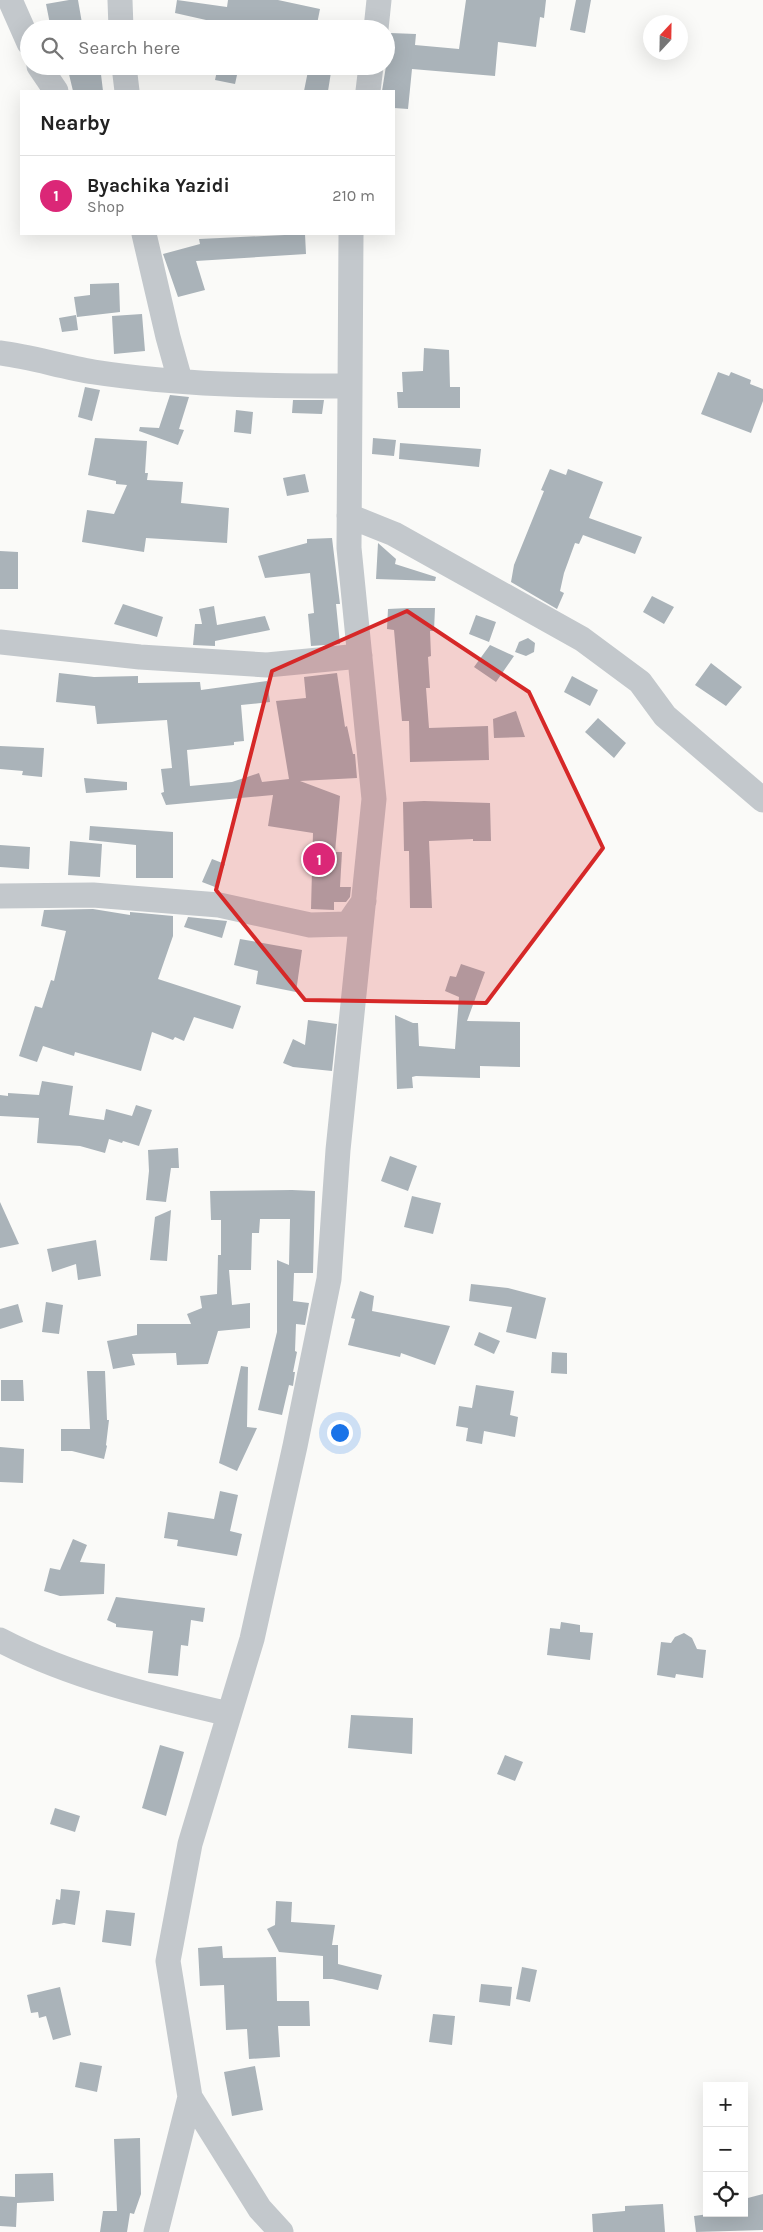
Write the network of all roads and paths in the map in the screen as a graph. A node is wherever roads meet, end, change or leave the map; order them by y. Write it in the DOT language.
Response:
graph roads {
  1 [pos="10,0"];
  2 [pos="120,0"];
  3 [pos="379,0"];
  4 [pos="121,20"];
  5 [pos="377,20"];
  6 [pos="20,23"];
  7 [pos="45,75"];
  8 [pos="125,75"];
  9 [pos="370,75"];
  10 [pos="55,90"];
  11 [pos="127,90"];
  12 [pos="368,90"];
  13 [pos="144,235"];
  14 [pos="351,235"];
  15 [pos="0,353"];
  16 [pos="180,380"];
  17 [pos="350,386"];
  18 [pos="349,516"];
  19 [pos="0,642"];
  20 [pos="360,656"];
  21 [pos="763,800"];
  22 [pos="0,896"];
  23 [pos="364,901"];
  24 [pos="0,1640"];
  25 [pos="229,1714"];
  26 [pos="190,2097"];
  27 [pos="156,2232"];
  28 [pos="281,2232"];
  1 -- 6 [label="street"];
  2 -- 4 [label="street"];
  3 -- 5 [label="street"];
  7 -- 10 [label="street"];
  8 -- 11 [label="street"];
  9 -- 12 [label="street"];
  13 -- 16 [label="street"];
  14 -- 17 [label="street"];
  15 -- 16 [label="street"];
  16 -- 17 [label="street"];
  17 -- 18 [label="street"];
  18 -- 20 [label="street"];
  18 -- 21 [label="street"];
  19 -- 20 [label="street"];
  20 -- 23 [label="street"];
  22 -- 23 [label="street"];
  23 -- 25 [label="street"];
  24 -- 25 [label="street"];
  25 -- 26 [label="street"];
  26 -- 27 [label="street"];
  26 -- 28 [label="street"];
}
